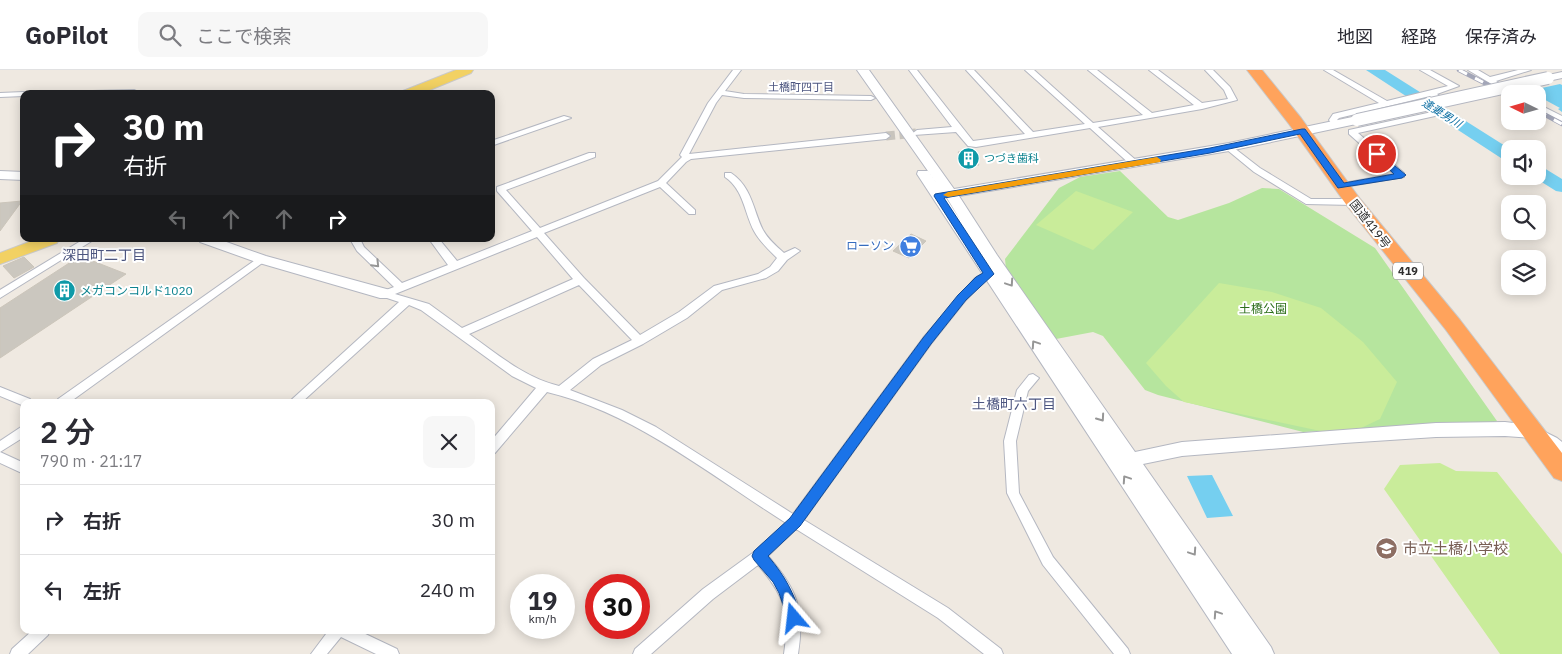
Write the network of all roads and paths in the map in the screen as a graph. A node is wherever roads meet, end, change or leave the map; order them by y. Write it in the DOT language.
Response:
graph roads {
  1 [pos="443,70"];
  2 [pos="467,70"];
  3 [pos="738,70"];
  4 [pos="850,70"];
  5 [pos="863,70"];
  6 [pos="913,70"];
  7 [pos="970,70"];
  8 [pos="1029,70"];
  9 [pos="1092,70"];
  10 [pos="1153,70"];
  11 [pos="1209,70"];
  12 [pos="1254,70"];
  13 [pos="1328,70"];
  14 [pos="1424,70"];
  15 [pos="1472,70"];
  16 [pos="1527,70"];
  17 [pos="1558,77"];
  18 [pos="1489,80"];
  19 [pos="1501,87"];
  20 [pos="400,90"];
  21 [pos="418,90"];
  22 [pos="720,92"];
  23 [pos="20,94"];
  24 [pos="1430,94"];
  25 [pos="0,95"];
  26 [pos="871,98"];
  27 [pos="1440,99"];
  28 [pos="1386,104"];
  29 [pos="1202,106"];
  30 [pos="1546,110"];
  31 [pos="1432,114"];
  32 [pos="1150,116"];
  33 [pos="567,118"];
  34 [pos="1562,119"];
  35 [pos="1336,124"];
  36 [pos="1093,125"];
  37 [pos="958,129"];
  38 [pos="1302,131"];
  39 [pos="917,133"];
  40 [pos="1031,135"];
  41 [pos="886,136"];
  42 [pos="495,143"];
  43 [pos="1229,147"];
  44 [pos="592,155"];
  45 [pos="689,157"];
  46 [pos="1135,164"];
  47 [pos="0,175"];
  48 [pos="728,175"];
  49 [pos="20,176"];
  50 [pos="661,183"];
  51 [pos="1342,186"];
  52 [pos="945,195"];
  53 [pos="1353,202"];
  54 [pos="692,212"];
  55 [pos="539,232"];
  56 [pos="21,242"];
  57 [pos="43,242"];
  58 [pos="85,242"];
  59 [pos="213,242"];
  60 [pos="356,242"];
  61 [pos="436,242"];
  62 [pos="0,250"];
  63 [pos="795,251"];
  64 [pos="783,258"];
  65 [pos="0,259"];
  66 [pos="261,259"];
  67 [pos="454,265"];
  68 [pos="989,274"];
  69 [pos="580,280"];
  70 [pos="400,287"];
  71 [pos="385,294"];
  72 [pos="0,295"];
  73 [pos="408,300"];
  74 [pos="461,333"];
  75 [pos="639,341"];
  76 [pos="1033,378"];
  77 [pos="544,387"];
  78 [pos="0,391"];
  79 [pos="561,391"];
  80 [pos="20,399"];
  81 [pos="66,399"];
  82 [pos="298,399"];
  83 [pos="1533,430"];
  84 [pos="20,433"];
  85 [pos="495,445"];
  86 [pos="0,447"];
  87 [pos="1562,450"];
  88 [pos="0,457"];
  89 [pos="1131,460"];
  90 [pos="20,466"];
  91 [pos="1562,471"];
  92 [pos="795,522"];
  93 [pos="759,556"];
  94 [pos="39,634"];
  95 [pos="336,634"];
  96 [pos="349,634"];
  97 [pos="17,654"];
  98 [pos="318,654"];
  99 [pos="392,654"];
  100 [pos="640,654"];
  101 [pos="791,654"];
  102 [pos="996,654"];
  103 [pos="1123,654"];
  104 [pos="1244,654"];
  105 [pos="1263,654"];
  1 -- 20 [label="main road"];
  2 -- 21 [label="main road"];
  3 -- 22 [label="street"];
  4 -- 26 [label="street"];
  5 -- 52 [label="street"];
  6 -- 37 [label="street"];
  7 -- 40 [label="street"];
  8 -- 36 [label="street"];
  9 -- 32 [label="street"];
  10 -- 29 [label="street"];
  11 -- 29 [label="street"];
  12 -- 38 [label="highway, 国道419号 / 419"];
  13 -- 28 [label="street"];
  14 -- 24 [label="street"];
  15 -- 18 [label="street"];
  16 -- 18 [label="street"];
  17 -- 35 [label="street, bridge"];
  18 -- 19 [label="street"];
  22 -- 26 [label="street"];
  22 -- 45 [label="street"];
  23 -- 25 [label="street"];
  24 -- 27 [label="street"];
  24 -- 28 [label="street"];
  26 -- 52 [label="street"];
  28 -- 35 [label="street"];
  29 -- 32 [label="street"];
  30 -- 34 [label="street"];
  31 -- 51 [label="street"];
  32 -- 36 [label="street"];
  33 -- 42 [label="street"];
  35 -- 38 [label="street"];
  36 -- 40 [label="street"];
  36 -- 46 [label="street"];
  37 -- 39 [label="street"];
  37 -- 40 [label="street"];
  38 -- 43 [label="street"];
  38 -- 51 [label="highway, 国道419号 / 419"];
  41 -- 45 [label="street"];
  43 -- 46 [label="street"];
  43 -- 53 [label="street"];
  44 -- 55 [label="street"];
  45 -- 50 [label="street"];
  46 -- 52 [label="street"];
  47 -- 49 [label="street"];
  48 -- 64 [label="street"];
  50 -- 54 [label="street"];
  50 -- 55 [label="street"];
  51 -- 53 [label="highway, 国道419号 / 419"];
  52 -- 68 [label="street"];
  52 -- 89 [label="street, one-way"];
  53 -- 83 [label="highway, 国道419号 / 419"];
  55 -- 67 [label="street"];
  55 -- 69 [label="street"];
  56 -- 62 [label="main road"];
  57 -- 65 [label="main road"];
  58 -- 72 [label="street"];
  59 -- 66 [label="street"];
  60 -- 70 [label="street, one-way"];
  61 -- 67 [label="street"];
  63 -- 64 [label="street"];
  64 -- 75 [label="street"];
  66 -- 71 [label="street"];
  66 -- 81 [label="street"];
  67 -- 70 [label="street"];
  68 -- 92 [label="street"];
  104 -- 68 [label="street, one-way"];
  69 -- 74 [label="street"];
  69 -- 75 [label="street"];
  70 -- 71 [label="street"];
  71 -- 73 [label="street"];
  73 -- 74 [label="street"];
  73 -- 82 [label="street"];
  74 -- 77 [label="street"];
  75 -- 79 [label="street"];
  76 -- 103 [label="street"];
  77 -- 79 [label="street"];
  77 -- 85 [label="street"];
  78 -- 80 [label="street"];
  79 -- 92 [label="street"];
  83 -- 87 [label="street"];
  83 -- 89 [label="street"];
  83 -- 91 [label="highway, 国道419号 / 419"];
  84 -- 86 [label="street"];
  88 -- 90 [label="street"];
  89 -- 105 [label="street, one-way"];
  92 -- 93 [label="street"];
  92 -- 102 [label="street"];
  93 -- 100 [label="street"];
  93 -- 101 [label="street"];
  94 -- 97 [label="street"];
  95 -- 98 [label="street"];
  96 -- 99 [label="street"];
}
